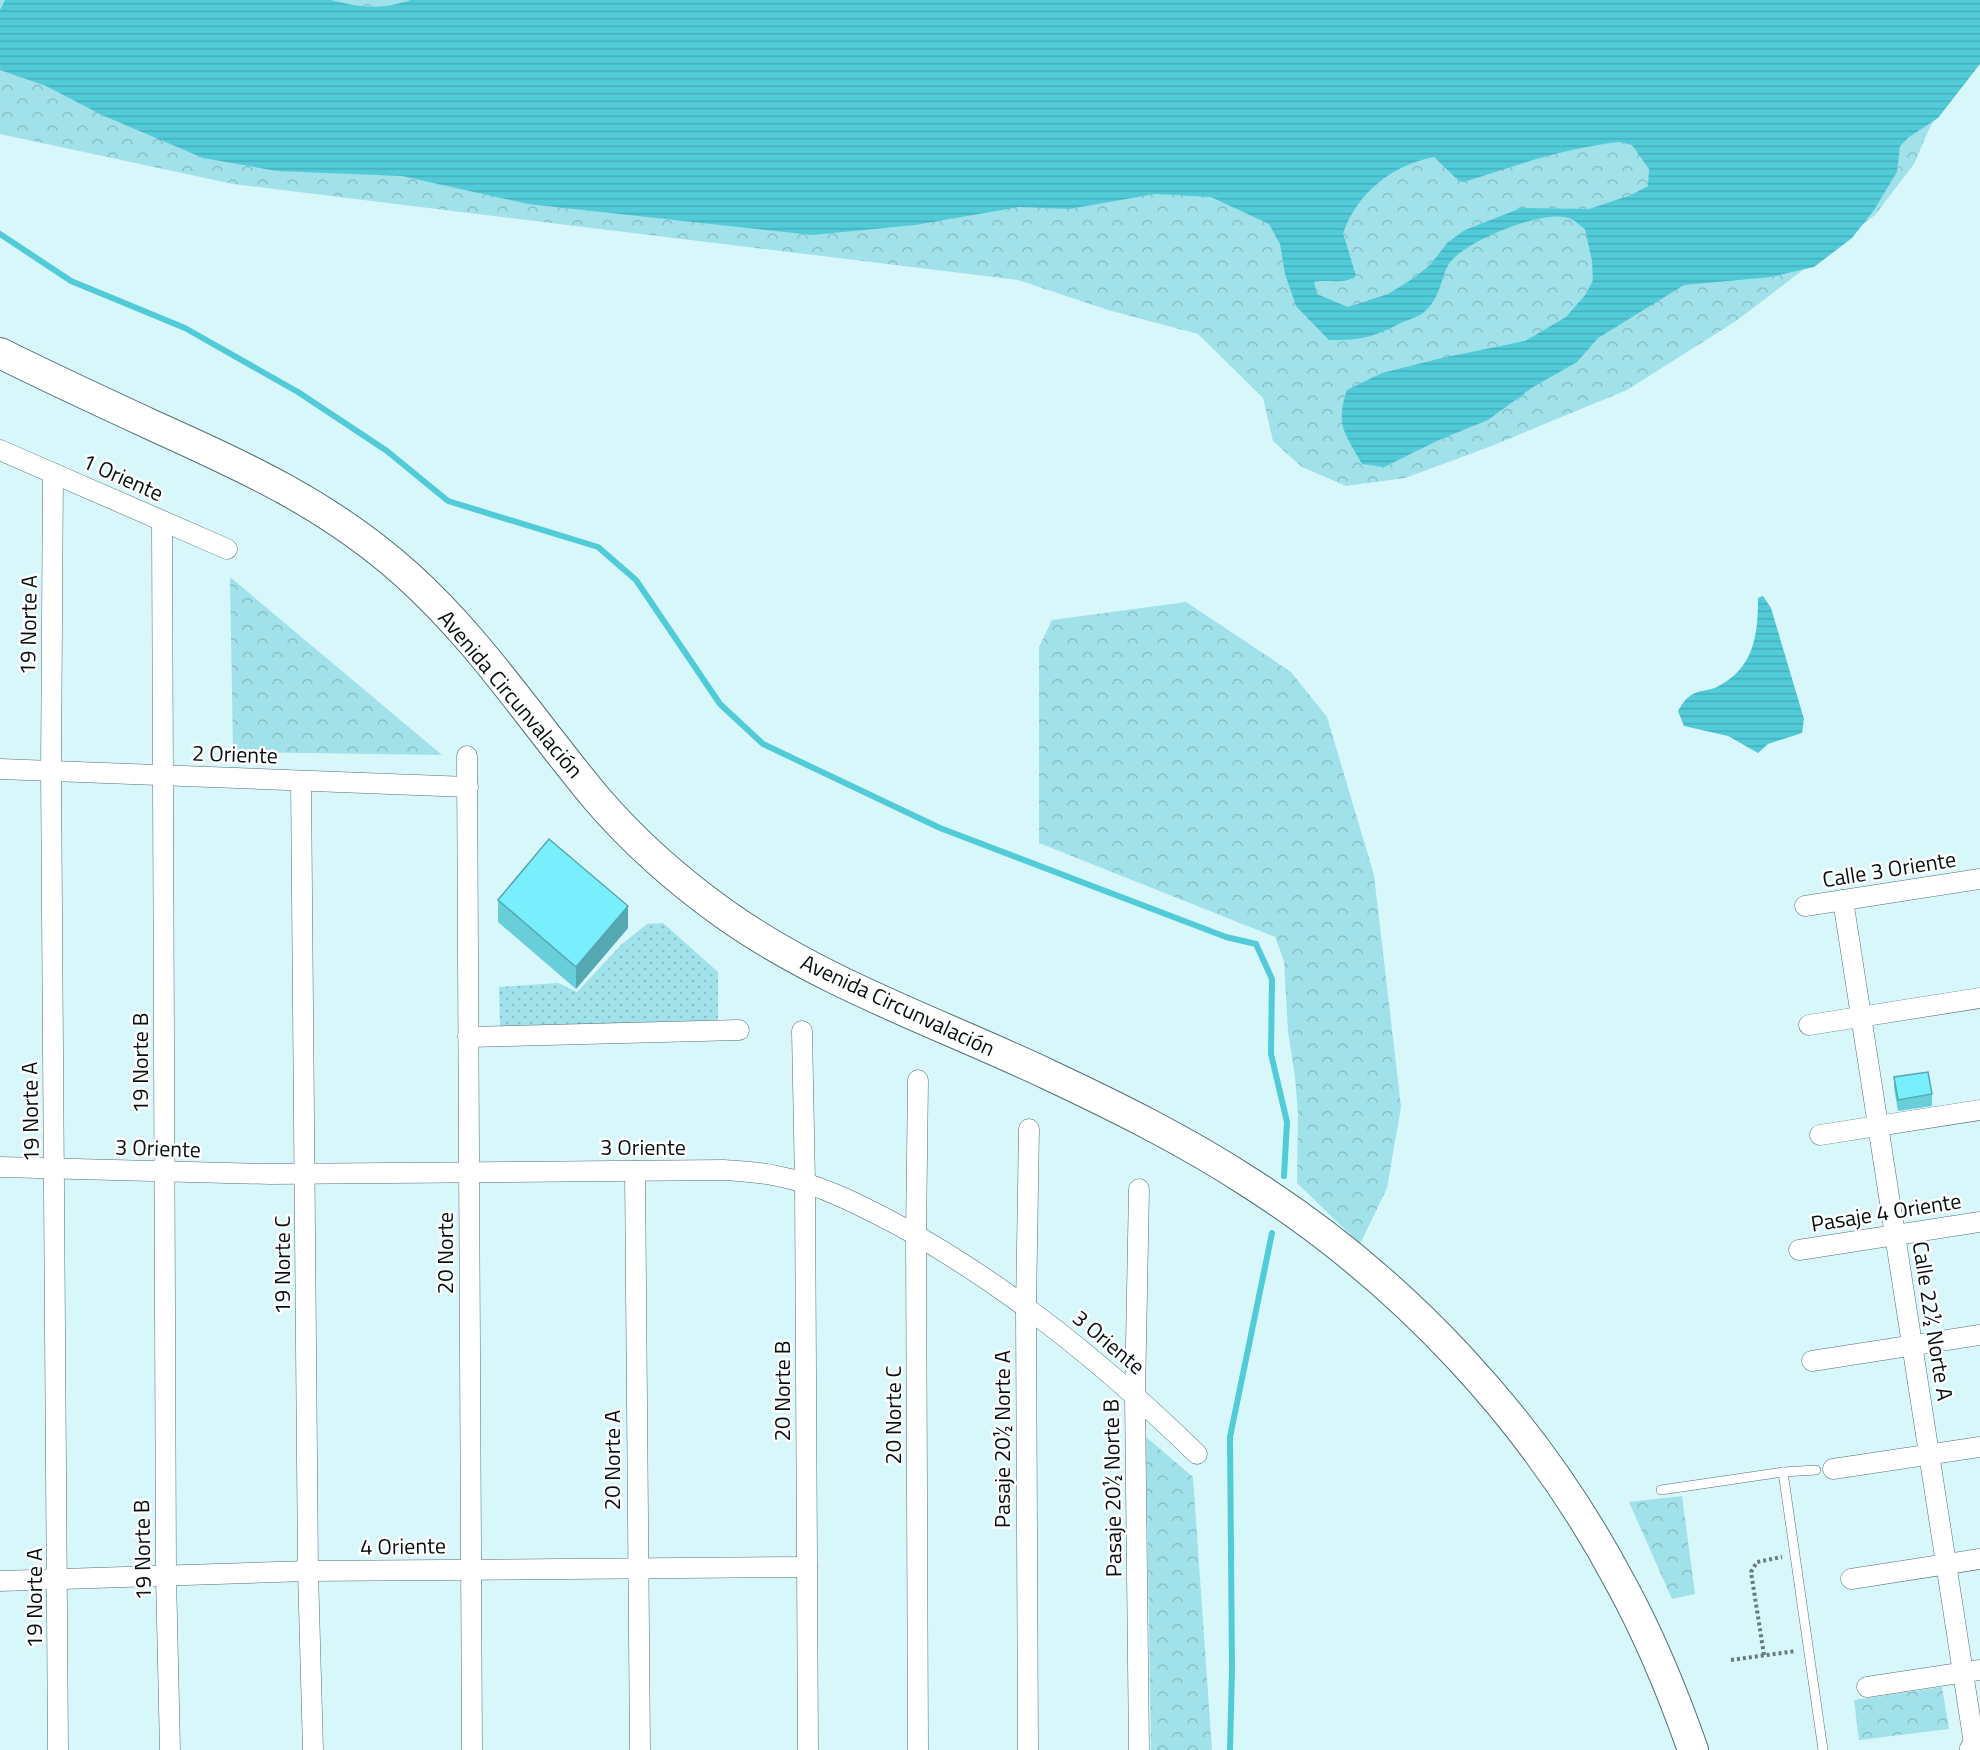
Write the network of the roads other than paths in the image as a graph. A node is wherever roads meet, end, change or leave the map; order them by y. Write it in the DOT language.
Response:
graph roads {
  1 [pos="0,353"];
  2 [pos="0,450"];
  3 [pos="53,473"];
  4 [pos="162,521"];
  5 [pos="227,549"];
  6 [pos="467,756"];
  7 [pos="0,769"];
  8 [pos="51,771"];
  9 [pos="163,775"];
  10 [pos="301,781"];
  11 [pos="468,787"];
  12 [pos="1980,879"];
  13 [pos="1843,900"];
  14 [pos="1804,906"];
  15 [pos="1980,998"];
  16 [pos="1861,1017"];
  17 [pos="1809,1025"];
  18 [pos="739,1030"];
  19 [pos="802,1031"];
  20 [pos="468,1037"];
  21 [pos="918,1080"];
  22 [pos="1980,1110"];
  23 [pos="1878,1126"];
  24 [pos="1029,1129"];
  25 [pos="1820,1135"];
  26 [pos="0,1167"];
  27 [pos="54,1168"];
  28 [pos="469,1171"];
  29 [pos="635,1171"];
  30 [pos="165,1172"];
  31 [pos="306,1174"];
  32 [pos="805,1183"];
  33 [pos="1139,1189"];
  34 [pos="1980,1222"];
  35 [pos="916,1234"];
  36 [pos="1895,1235"];
  37 [pos="1799,1250"];
  38 [pos="1026,1307"];
  39 [pos="1980,1335"];
  40 [pos="1912,1346"];
  41 [pos="1812,1361"];
  42 [pos="1135,1395"];
  43 [pos="1980,1446"];
  44 [pos="1197,1454"];
  45 [pos="1930,1454"];
  46 [pos="1824,1469"];
  47 [pos="1783,1472"];
  48 [pos="1661,1490"];
  49 [pos="1980,1559"];
  50 [pos="1947,1564"];
  51 [pos="807,1567"];
  52 [pos="637,1568"];
  53 [pos="471,1569"];
  54 [pos="308,1571"];
  55 [pos="166,1575"];
  56 [pos="58,1579"];
  57 [pos="1851,1579"];
  58 [pos="0,1581"];
  59 [pos="1972,1671"];
  60 [pos="1867,1687"];
  61 [pos="1980,1749"];
  62 [pos="58,1750"];
  63 [pos="170,1750"];
  64 [pos="313,1750"];
  65 [pos="472,1750"];
  66 [pos="640,1750"];
  67 [pos="808,1750"];
  68 [pos="918,1750"];
  69 [pos="1028,1750"];
  70 [pos="1139,1750"];
  71 [pos="1693,1750"];
  72 [pos="1823,1750"];
  73 [pos="1974,1750"];
  1 -- 71 [label="main road, Avenida Circunvalación"];
  2 -- 3 [label="street, 1 Oriente"];
  3 -- 4 [label="street, 1 Oriente"];
  3 -- 8 [label="street, 19 Norte A"];
  4 -- 5 [label="street, 1 Oriente"];
  4 -- 9 [label="street, 19 Norte B"];
  6 -- 11 [label="street, 20 Norte"];
  7 -- 8 [label="street, 2 Oriente"];
  8 -- 9 [label="street, 2 Oriente"];
  8 -- 27 [label="street, 19 Norte A"];
  9 -- 10 [label="street, 2 Oriente"];
  9 -- 30 [label="street, 19 Norte B"];
  10 -- 11 [label="street, 2 Oriente"];
  10 -- 31 [label="street, 19 Norte C"];
  11 -- 20 [label="street, 20 Norte"];
  12 -- 13 [label="street, Calle 3 Oriente"];
  13 -- 14 [label="street, Calle 3 Oriente"];
  13 -- 16 [label="street, Calle 22½ Norte A"];
  15 -- 16 [label="street"];
  16 -- 17 [label="street"];
  16 -- 23 [label="street, Calle 22½ Norte A"];
  18 -- 20 [label="street"];
  19 -- 32 [label="street, 20 Norte B"];
  20 -- 28 [label="street, 20 Norte"];
  21 -- 35 [label="street, 20 Norte C"];
  22 -- 23 [label="street"];
  23 -- 25 [label="street"];
  23 -- 36 [label="street, Calle 22½ Norte A"];
  24 -- 38 [label="street, Pasaje 20½ Norte A"];
  26 -- 27 [label="street, 3 Oriente"];
  27 -- 30 [label="street, 3 Oriente"];
  27 -- 56 [label="street, 19 Norte A"];
  28 -- 29 [label="street, 3 Oriente"];
  28 -- 31 [label="street, 3 Oriente"];
  28 -- 53 [label="street, 20 Norte"];
  29 -- 32 [label="street, 3 Oriente"];
  29 -- 52 [label="street, 20 Norte A"];
  30 -- 31 [label="street, 3 Oriente"];
  30 -- 55 [label="street, 19 Norte B"];
  31 -- 54 [label="street, 19 Norte C"];
  32 -- 35 [label="street, 3 Oriente"];
  32 -- 51 [label="street, 20 Norte B"];
  33 -- 42 [label="street, Pasaje 20½ Norte B"];
  34 -- 36 [label="street, Pasaje 4 Oriente"];
  35 -- 38 [label="street, 3 Oriente"];
  35 -- 68 [label="street, 20 Norte C"];
  36 -- 37 [label="street, Pasaje 4 Oriente"];
  36 -- 40 [label="street, Calle 22½ Norte A"];
  38 -- 42 [label="street, 3 Oriente"];
  38 -- 69 [label="street, Pasaje 20½ Norte A"];
  39 -- 40 [label="street"];
  40 -- 41 [label="street"];
  40 -- 45 [label="street, Calle 22½ Norte A"];
  42 -- 44 [label="street, 3 Oriente"];
  42 -- 70 [label="street, Pasaje 20½ Norte B"];
  43 -- 45 [label="street"];
  45 -- 46 [label="street"];
  45 -- 50 [label="street, Calle 22½ Norte A"];
  46 -- 47 [label="lane"];
  47 -- 48 [label="lane"];
  47 -- 72 [label="lane"];
  49 -- 50 [label="street"];
  50 -- 57 [label="street"];
  50 -- 59 [label="street, Calle 22½ Norte A"];
  51 -- 52 [label="street, 4 Oriente"];
  51 -- 67 [label="street, 20 Norte B"];
  52 -- 53 [label="street, 4 Oriente"];
  52 -- 66 [label="street, 20 Norte A"];
  53 -- 54 [label="street, 4 Oriente"];
  53 -- 65 [label="street, 20 Norte"];
  54 -- 55 [label="street, 4 Oriente"];
  54 -- 64 [label="street, 19 Norte C"];
  55 -- 56 [label="street, 4 Oriente"];
  55 -- 63 [label="street, 19 Norte B"];
  56 -- 58 [label="street, 4 Oriente"];
  56 -- 62 [label="street, 19 Norte A"];
  59 -- 60 [label="street"];
  59 -- 73 [label="street, Calle 22½ Norte A"];
  61 -- 73 [label="street"];
}
